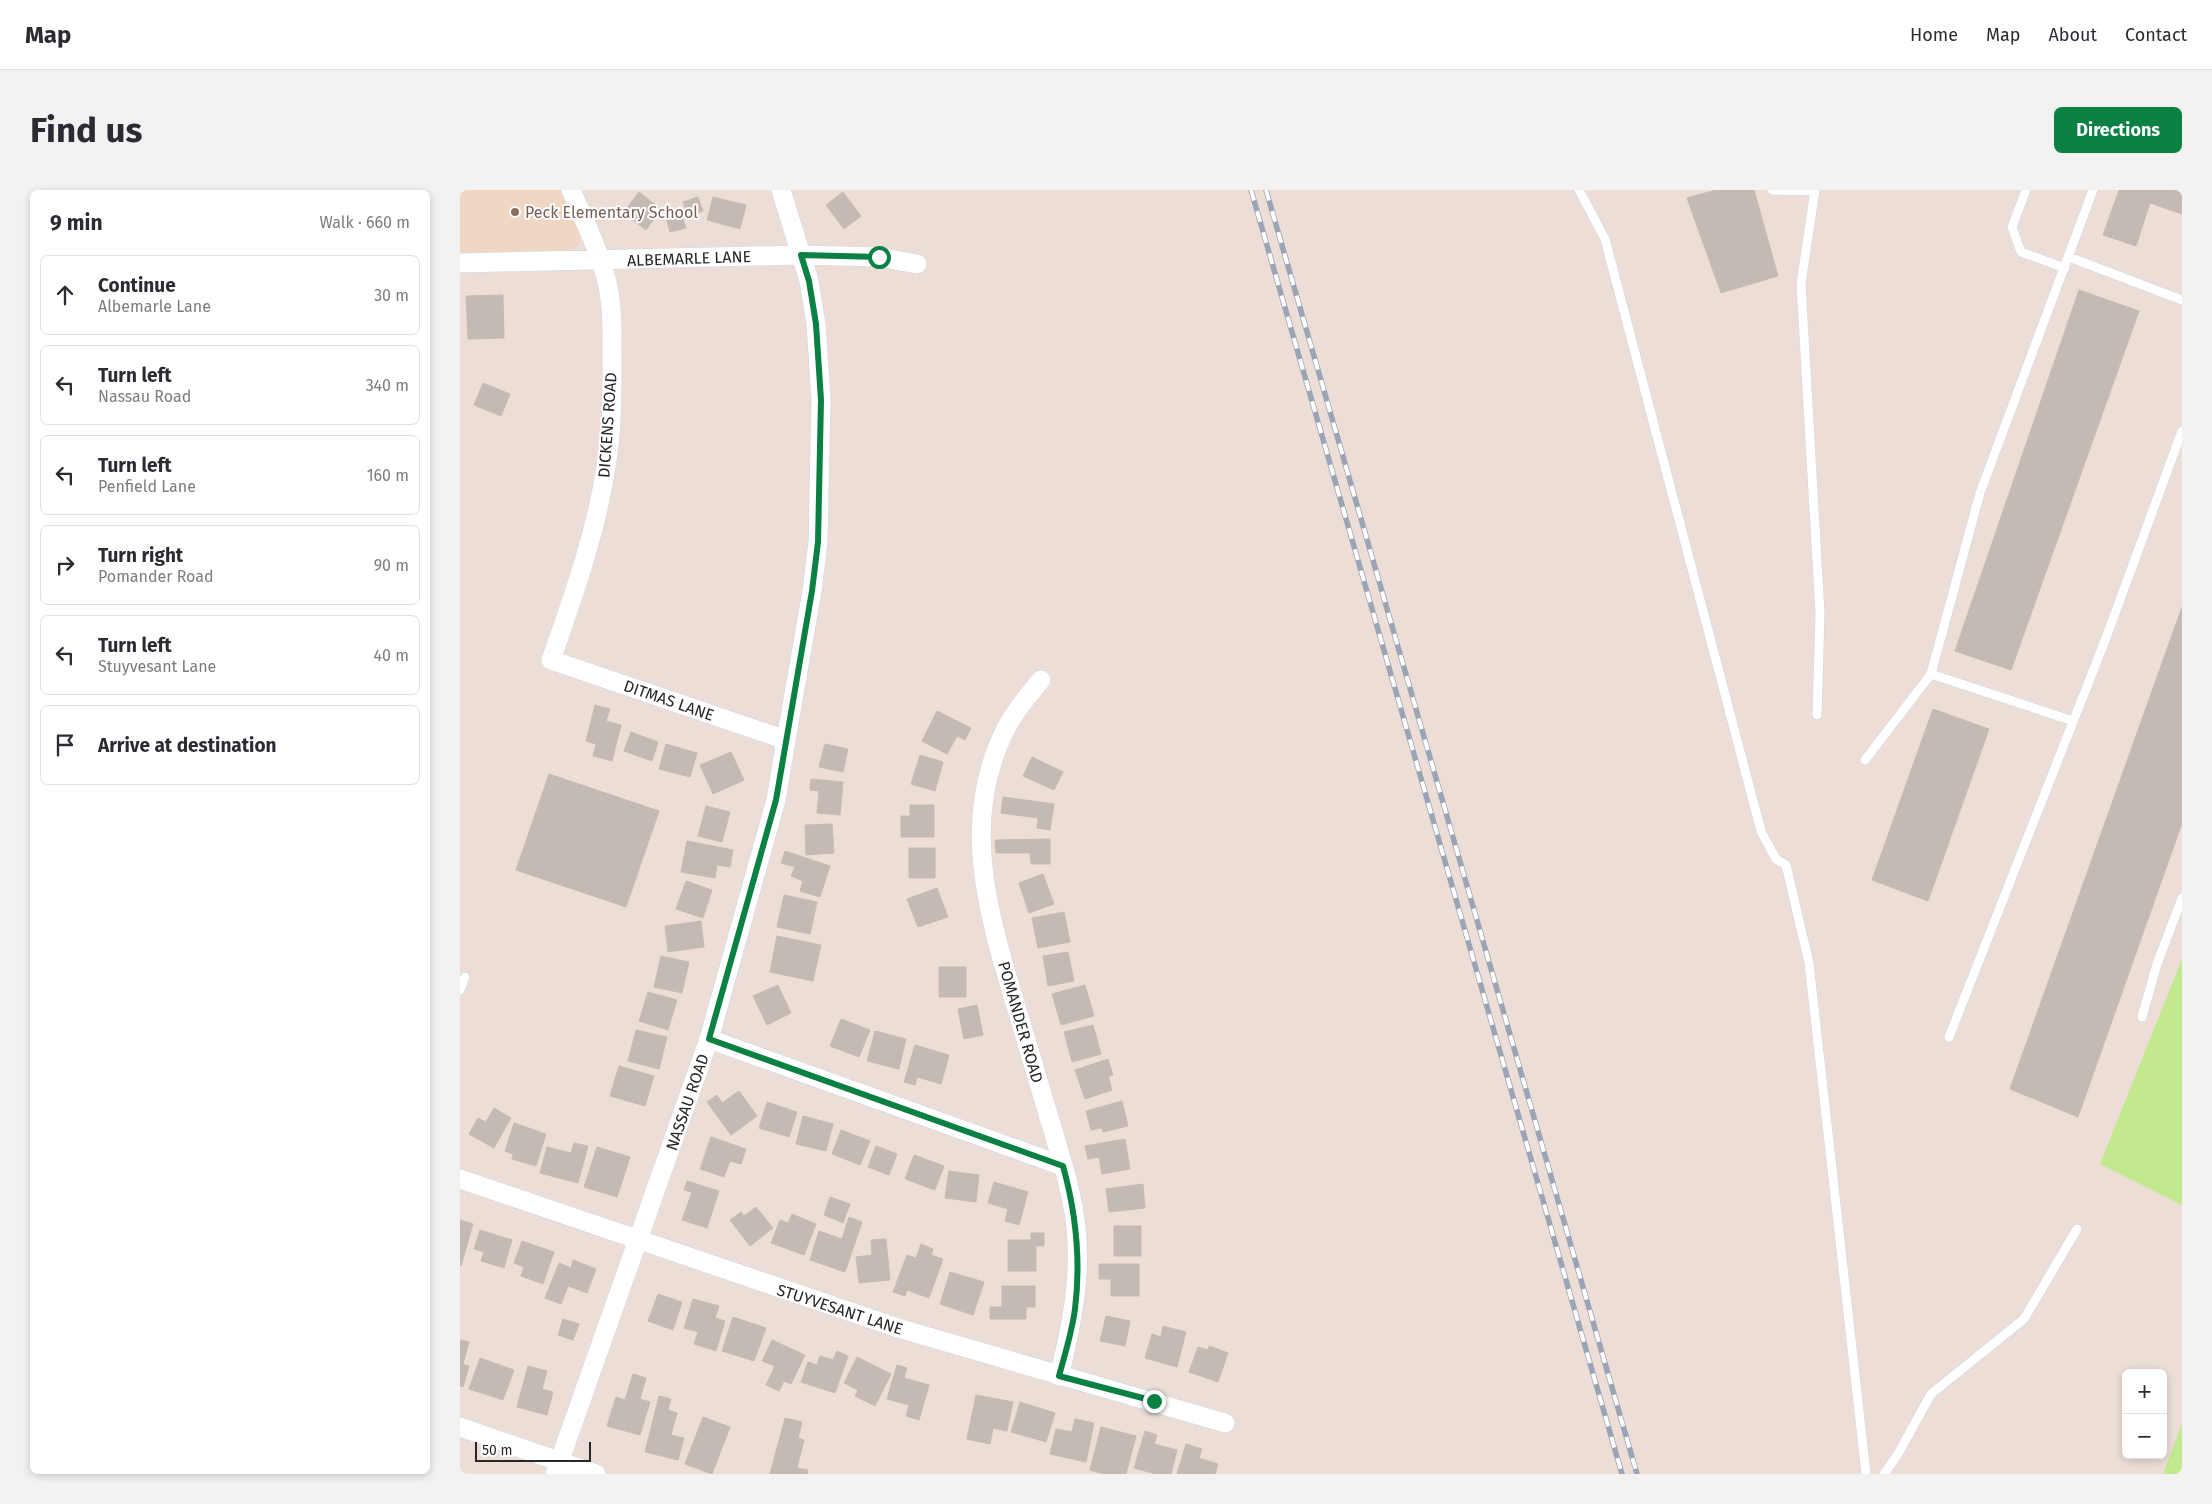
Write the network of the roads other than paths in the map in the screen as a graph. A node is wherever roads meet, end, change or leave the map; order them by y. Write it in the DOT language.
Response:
graph roads {
  1 [pos="571,190"];
  2 [pos="781,190"];
  3 [pos="1579,190"];
  4 [pos="1772,190"];
  5 [pos="1815,190"];
  6 [pos="2026,190"];
  7 [pos="2093,190"];
  8 [pos="801,255"];
  9 [pos="2069,257"];
  10 [pos="601,260"];
  11 [pos="460,263"];
  12 [pos="917,264"];
  13 [pos="2065,268"];
  14 [pos="2182,300"];
  15 [pos="2182,431"];
  16 [pos="551,660"];
  17 [pos="1931,674"];
  18 [pos="1042,680"];
  19 [pos="1817,715"];
  20 [pos="2073,722"];
  21 [pos="786,740"];
  22 [pos="1865,760"];
  23 [pos="2182,898"];
  24 [pos="465,977"];
  25 [pos="460,990"];
  26 [pos="2142,1017"];
  27 [pos="1949,1037"];
  28 [pos="709,1039"];
  29 [pos="1063,1166"];
  30 [pos="460,1179"];
  31 [pos="2077,1229"];
  32 [pos="638,1241"];
  33 [pos="1059,1376"];
  34 [pos="1225,1423"];
  35 [pos="460,1427"];
  36 [pos="558,1468"];
  37 [pos="596,1474"];
  38 [pos="1866,1474"];
  39 [pos="1884,1474"];
  1 -- 10 [label="street, DICKENS ROAD"];
  2 -- 8 [label="street, NASSAU ROAD"];
  3 -- 38 [label="lane"];
  4 -- 5 [label="lane"];
  5 -- 19 [label="lane"];
  6 -- 13 [label="lane"];
  7 -- 9 [label="lane"];
  8 -- 10 [label="street, ALBEMARLE LANE"];
  8 -- 12 [label="street, ALBEMARLE LANE"];
  8 -- 21 [label="street, NASSAU ROAD"];
  9 -- 13 [label="lane"];
  9 -- 14 [label="lane"];
  10 -- 11 [label="street, ALBEMARLE LANE"];
  10 -- 16 [label="street, DICKENS ROAD"];
  13 -- 17 [label="lane"];
  15 -- 20 [label="lane"];
  16 -- 21 [label="street, DITMAS LANE"];
  17 -- 20 [label="lane"];
  17 -- 22 [label="lane"];
  18 -- 29 [label="street, POMANDER ROAD"];
  20 -- 27 [label="lane"];
  21 -- 28 [label="street, NASSAU ROAD"];
  23 -- 26 [label="lane"];
  24 -- 25 [label="lane"];
  28 -- 29 [label="street"];
  28 -- 32 [label="street, NASSAU ROAD"];
  29 -- 33 [label="street, POMANDER ROAD"];
  30 -- 32 [label="street, STUYVESANT LANE"];
  31 -- 39 [label="lane"];
  32 -- 33 [label="street, STUYVESANT LANE"];
  32 -- 36 [label="street, NASSAU ROAD"];
  33 -- 34 [label="street, STUYVESANT LANE"];
  35 -- 36 [label="street"];
  36 -- 37 [label="street"];
}
